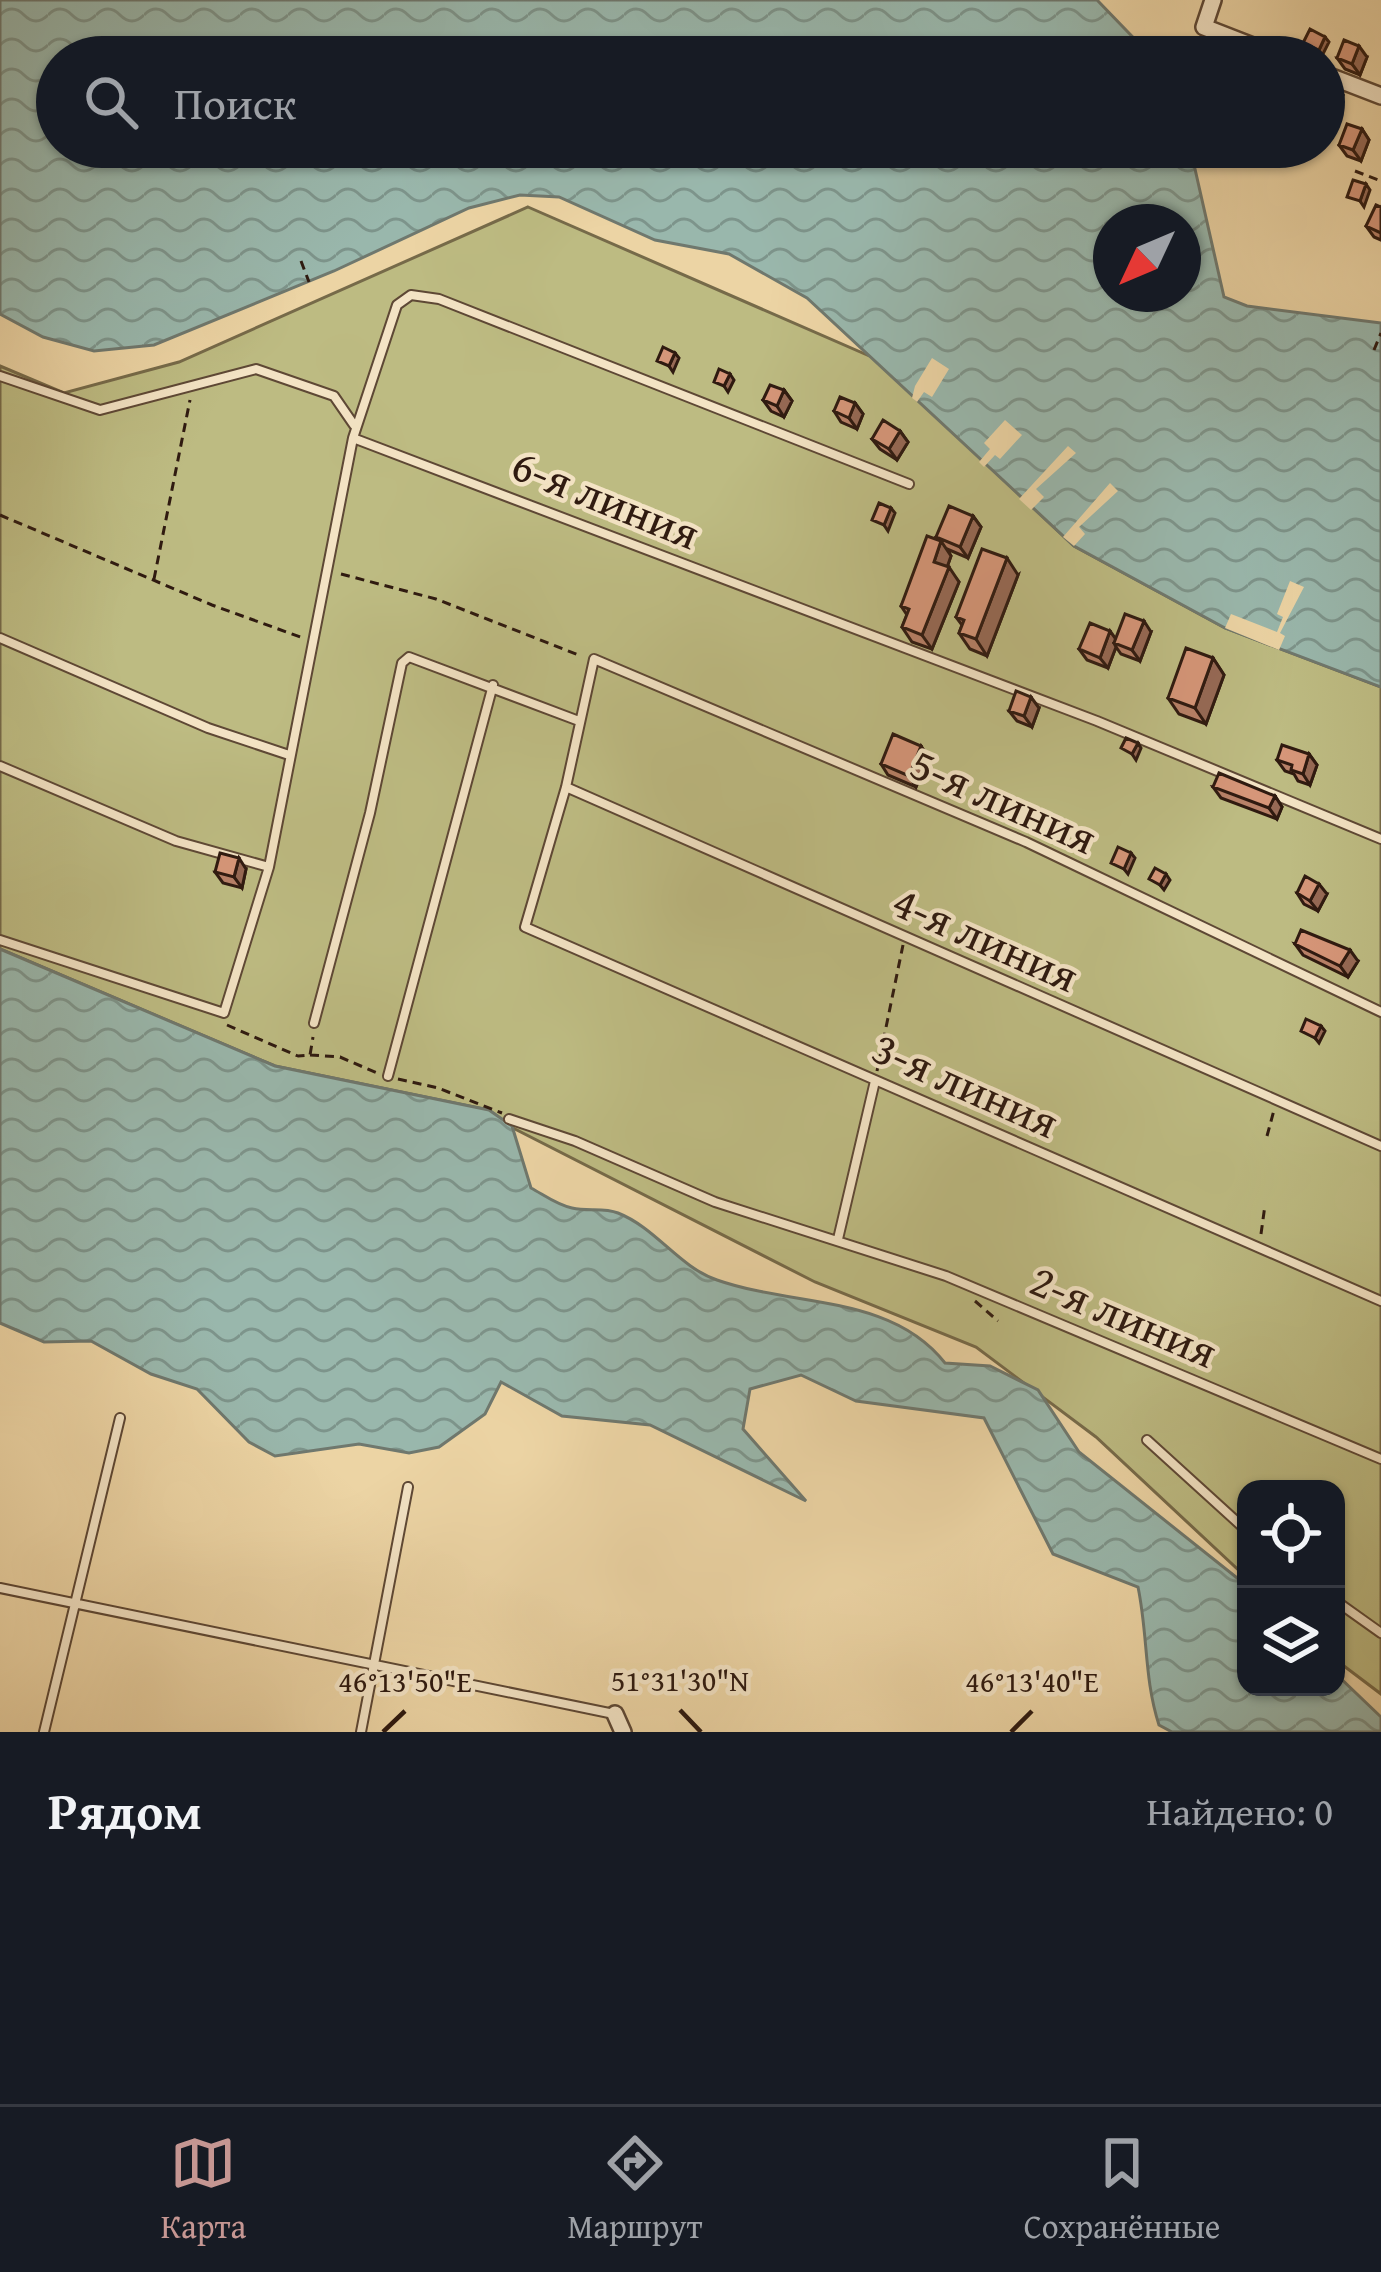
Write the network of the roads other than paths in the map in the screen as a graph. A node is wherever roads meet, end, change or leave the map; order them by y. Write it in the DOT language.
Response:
graph roads {
  1 [pos="1213,0"];
  2 [pos="1227,36"];
  3 [pos="1345,82"];
  4 [pos="1381,96"];
  5 [pos="0,376"];
  6 [pos="353,438"];
  7 [pos="909,484"];
  8 [pos="0,638"];
  9 [pos="494,685"];
  10 [pos="579,721"];
  11 [pos="289,755"];
  12 [pos="0,766"];
  13 [pos="566,787"];
  14 [pos="1381,839"];
  15 [pos="269,867"];
  16 [pos="0,940"];
  17 [pos="1381,1012"];
  18 [pos="314,1023"];
  19 [pos="388,1076"];
  20 [pos="875,1081"];
  21 [pos="509,1119"];
  22 [pos="1381,1146"];
  23 [pos="838,1239"];
  24 [pos="1381,1301"];
  25 [pos="120,1418"];
  26 [pos="1147,1439"];
  27 [pos="1381,1459"];
  28 [pos="408,1487"];
  29 [pos="1237,1522"];
  30 [pos="0,1588"];
  31 [pos="75,1603"];
  32 [pos="1345,1607"];
  33 [pos="1381,1633"];
  34 [pos="374,1663"];
  35 [pos="615,1714"];
  36 [pos="44,1732"];
  37 [pos="361,1732"];
  38 [pos="623,1732"];
  1 -- 2 [label="street"];
  3 -- 4 [label="street"];
  5 -- 6 [label="lane"];
  6 -- 7 [label="lane"];
  6 -- 11 [label="lane"];
  6 -- 14 [label="lane, 6-я линия"];
  8 -- 11 [label="lane"];
  9 -- 10 [label="lane"];
  9 -- 18 [label="lane"];
  9 -- 19 [label="lane"];
  10 -- 13 [label="lane"];
  10 -- 17 [label="lane, 5-я линия"];
  11 -- 15 [label="lane"];
  12 -- 15 [label="lane"];
  13 -- 20 [label="lane, 3-я линия"];
  13 -- 22 [label="lane, 4-я линия"];
  15 -- 16 [label="lane"];
  20 -- 23 [label="lane"];
  20 -- 24 [label="lane, 3-я линия"];
  21 -- 23 [label="lane, 2-я линия"];
  23 -- 27 [label="lane, 2-я линия"];
  25 -- 31 [label="lane"];
  26 -- 29 [label="lane"];
  28 -- 34 [label="lane"];
  30 -- 31 [label="lane"];
  31 -- 34 [label="lane"];
  31 -- 36 [label="lane"];
  32 -- 33 [label="lane"];
  34 -- 35 [label="lane"];
  34 -- 37 [label="lane"];
  35 -- 38 [label="street"];
}
